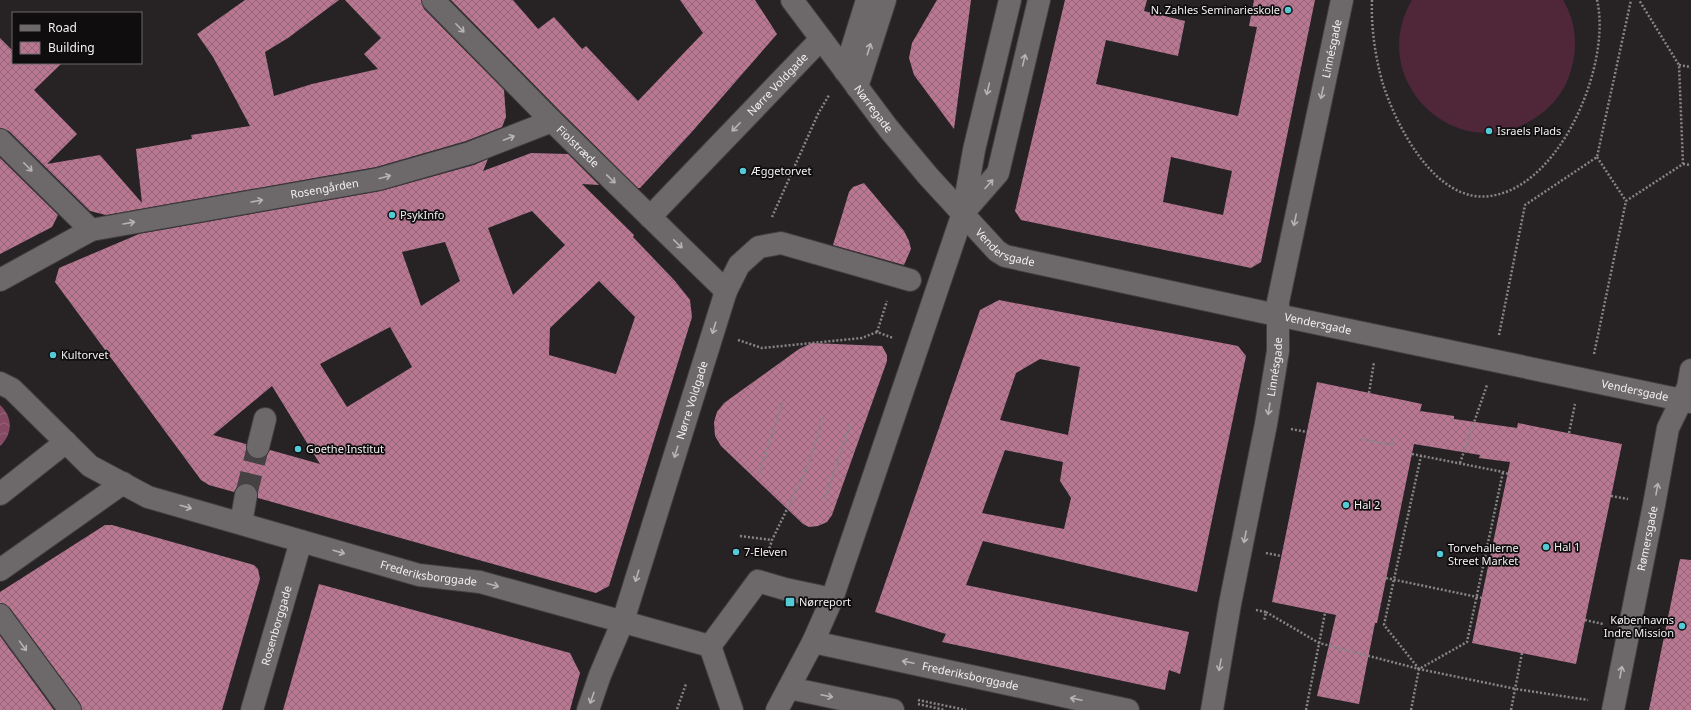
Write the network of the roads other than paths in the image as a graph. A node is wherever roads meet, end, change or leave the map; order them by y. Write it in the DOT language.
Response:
graph roads {
  1 [pos="433,0"];
  2 [pos="792,0"];
  3 [pos="866,0"];
  4 [pos="885,0"];
  5 [pos="1010,0"];
  6 [pos="1039,0"];
  7 [pos="1342,0"];
  8 [pos="821,38"];
  9 [pos="851,79"];
  10 [pos="552,121"];
  11 [pos="0,140"];
  12 [pos="963,213"];
  13 [pos="650,217"];
  14 [pos="91,230"];
  15 [pos="0,280"];
  16 [pos="910,280"];
  17 [pos="726,291"];
  18 [pos="1278,315"];
  19 [pos="1691,370"];
  20 [pos="0,383"];
  21 [pos="1686,401"];
  22 [pos="265,419"];
  23 [pos="66,442"];
  24 [pos="258,447"];
  25 [pos="123,483"];
  26 [pos="0,494"];
  27 [pos="246,495"];
  28 [pos="241,523"];
  29 [pos="301,541"];
  30 [pos="0,570"];
  31 [pos="832,598"];
  32 [pos="0,615"];
  33 [pos="623,621"];
  34 [pos="813,642"];
  35 [pos="710,646"];
  36 [pos="789,688"];
  37 [pos="1613,707"];
  38 [pos="70,710"];
  39 [pos="252,710"];
  40 [pos="588,710"];
  41 [pos="732,710"];
  42 [pos="777,710"];
  43 [pos="893,710"];
  44 [pos="1128,710"];
  45 [pos="1212,710"];
  1 -- 10 [label="street, Fiolstræde, one-way"];
  2 -- 8 [label="street, Nørregade"];
  3 -- 9 [label="street"];
  9 -- 4 [label="street, one-way"];
  5 -- 12 [label="street, one-way"];
  12 -- 6 [label="street, one-way"];
  7 -- 18 [label="street, Linnésgade, one-way"];
  8 -- 9 [label="street, Nørregade"];
  8 -- 13 [label="street, Nørre Voldgade, one-way"];
  9 -- 12 [label="street, Nørregade"];
  10 -- 13 [label="street, Fiolstræde, one-way"];
  14 -- 10 [label="street, Rosengården, one-way"];
  11 -- 14 [label="street, one-way"];
  12 -- 18 [label="street, Vendersgade"];
  12 -- 31 [label="street"];
  13 -- 17 [label="street, Fiolstræde, one-way"];
  14 -- 15 [label="street"];
  16 -- 17 [label="street, Nørre Voldgade"];
  17 -- 33 [label="street, Nørre Voldgade, one-way"];
  18 -- 21 [label="street, Vendersgade"];
  18 -- 45 [label="street, Linnésgade, one-way"];
  19 -- 21 [label="street, Rømersgade"];
  20 -- 23 [label="street"];
  37 -- 21 [label="street, Rømersgade, one-way"];
  22 -- 24 [label="street"];
  23 -- 25 [label="street"];
  23 -- 26 [label="street"];
  25 -- 28 [label="street, Frederiksborggade, one-way"];
  25 -- 30 [label="street"];
  27 -- 28 [label="street"];
  28 -- 29 [label="street, Frederiksborggade"];
  29 -- 33 [label="street, Frederiksborggade, one-way"];
  29 -- 39 [label="street, Rosenborggade"];
  31 -- 34 [label="street"];
  31 -- 35 [label="street"];
  32 -- 38 [label="street, one-way"];
  33 -- 35 [label="street, Frederiksborggade"];
  33 -- 40 [label="street, Nørre Voldgade, one-way"];
  34 -- 36 [label="street"];
  44 -- 34 [label="street, Frederiksborggade, one-way"];
  35 -- 41 [label="street"];
  36 -- 42 [label="street"];
  36 -- 43 [label="street, one-way"];
}
